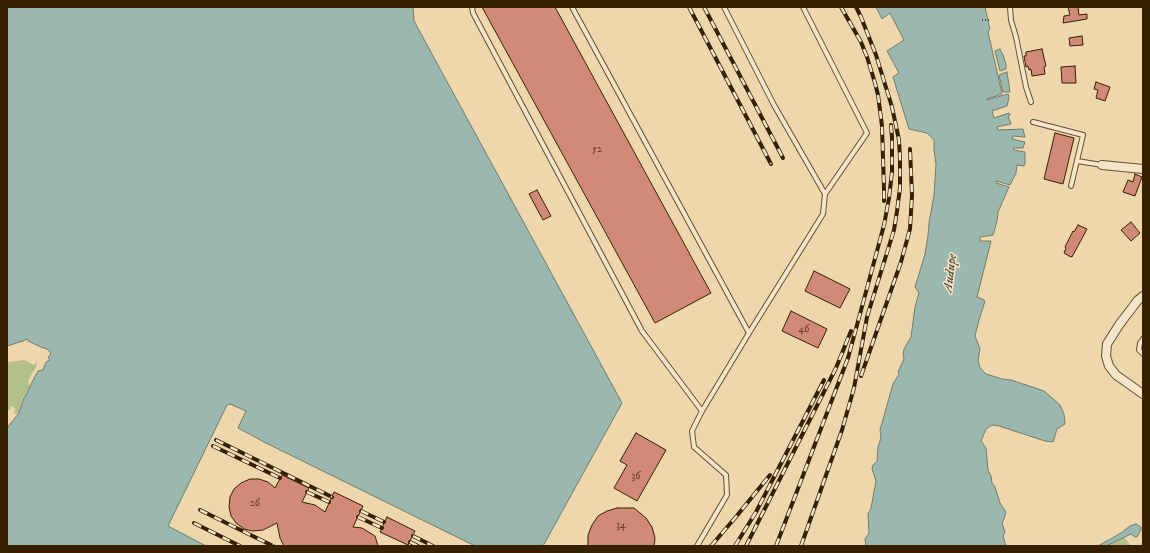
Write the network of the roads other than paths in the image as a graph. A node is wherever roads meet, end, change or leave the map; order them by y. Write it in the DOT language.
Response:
graph roads {
  1 [pos="472,7"];
  2 [pos="572,7"];
  3 [pos="724,7"];
  4 [pos="803,7"];
  5 [pos="1010,7"];
  6 [pos="1031,102"];
  7 [pos="1033,122"];
  8 [pos="1077,161"];
  9 [pos="1102,164"];
  10 [pos="1143,169"];
  11 [pos="1071,186"];
  12 [pos="825,194"];
  13 [pos="1143,296"];
  14 [pos="749,333"];
  15 [pos="1143,339"];
  16 [pos="1143,354"];
  17 [pos="1143,394"];
  18 [pos="702,411"];
  19 [pos="697,546"];
  1 -- 18 [label="lane"];
  2 -- 14 [label="lane"];
  3 -- 12 [label="lane"];
  4 -- 12 [label="lane"];
  5 -- 6 [label="lane"];
  7 -- 8 [label="lane"];
  8 -- 9 [label="lane"];
  8 -- 11 [label="lane"];
  9 -- 10 [label="street"];
  12 -- 14 [label="lane"];
  13 -- 17 [label="street"];
  14 -- 18 [label="lane"];
  15 -- 16 [label="lane"];
  18 -- 19 [label="lane"];
}
